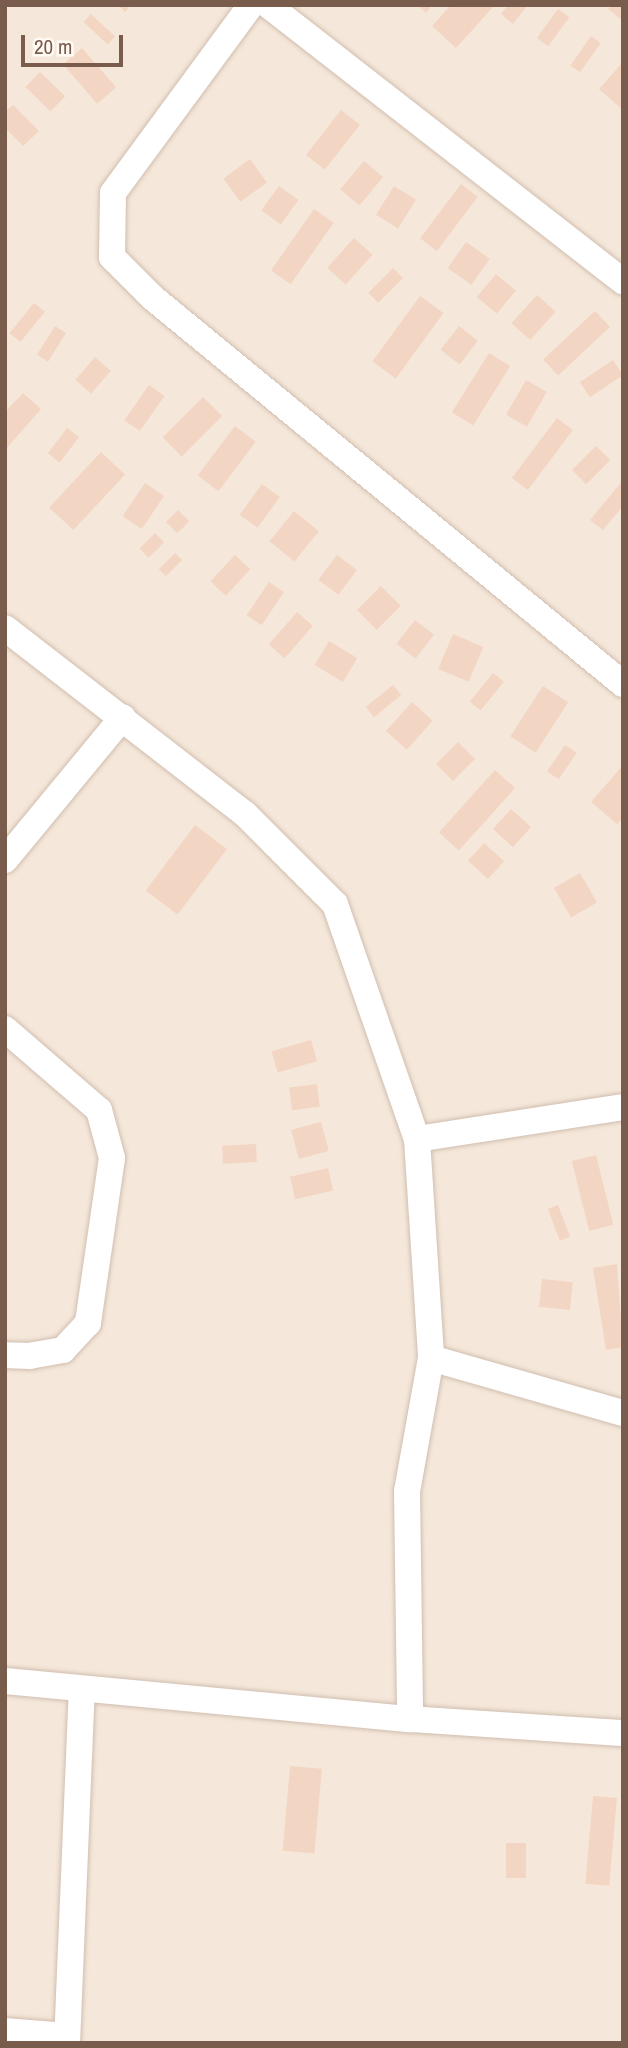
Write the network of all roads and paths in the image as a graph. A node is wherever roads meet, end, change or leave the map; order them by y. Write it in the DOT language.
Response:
graph roads {
  1 [pos="251,5"];
  2 [pos="268,5"];
  3 [pos="623,281"];
  4 [pos="5,628"];
  5 [pos="623,684"];
  6 [pos="123,717"];
  7 [pos="5,860"];
  8 [pos="5,1029"];
  9 [pos="623,1107"];
  10 [pos="417,1139"];
  11 [pos="5,1355"];
  12 [pos="431,1358"];
  13 [pos="623,1413"];
  14 [pos="5,1681"];
  15 [pos="82,1690"];
  16 [pos="410,1719"];
  17 [pos="623,1733"];
  18 [pos="5,2031"];
  19 [pos="67,2040"];
  1 -- 5 [label="street"];
  2 -- 3 [label="street"];
  4 -- 6 [label="street"];
  6 -- 7 [label="street"];
  6 -- 10 [label="street"];
  8 -- 11 [label="street"];
  9 -- 10 [label="street"];
  10 -- 12 [label="street"];
  12 -- 13 [label="street"];
  12 -- 16 [label="street"];
  14 -- 15 [label="street"];
  15 -- 16 [label="street"];
  15 -- 19 [label="street"];
  16 -- 17 [label="street"];
  18 -- 19 [label="street"];
}
